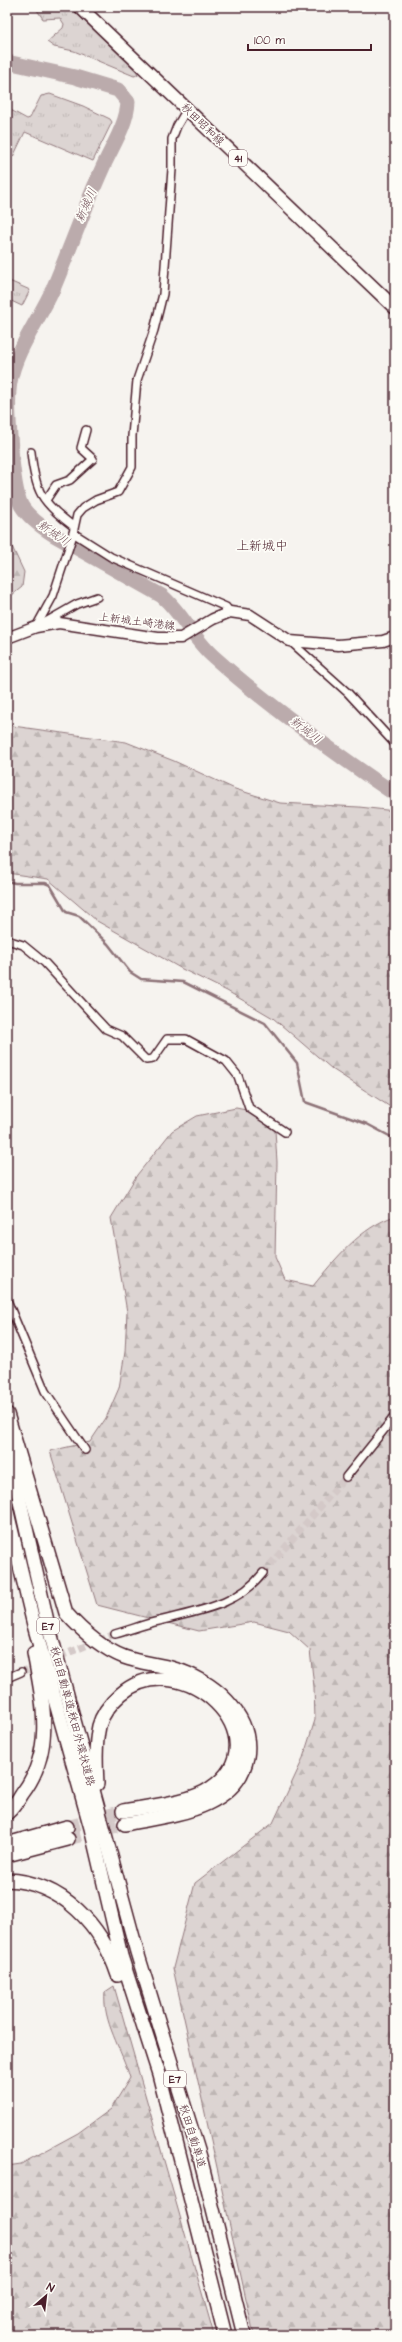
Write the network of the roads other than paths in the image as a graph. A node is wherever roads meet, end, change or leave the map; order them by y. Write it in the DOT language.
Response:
graph roads {
  1 [pos="80,7"];
  2 [pos="187,108"];
  3 [pos="395,308"];
  4 [pos="86,430"];
  5 [pos="31,452"];
  6 [pos="46,500"];
  7 [pos="73,532"];
  8 [pos="97,597"];
  9 [pos="230,612"];
  10 [pos="36,628"];
  11 [pos="395,637"];
  12 [pos="7,638"];
  13 [pos="290,641"];
  14 [pos="395,744"];
  15 [pos="7,940"];
  16 [pos="285,1132"];
  17 [pos="7,1300"];
  18 [pos="7,1414"];
  19 [pos="395,1416"];
  20 [pos="7,1444"];
  21 [pos="85,1450"];
  22 [pos="346,1477"];
  23 [pos="7,1512"];
  24 [pos="13,1539"];
  25 [pos="263,1573"];
  26 [pos="115,1634"];
  27 [pos="21,1672"];
  28 [pos="7,1678"];
  29 [pos="98,1806"];
  30 [pos="124,1811"];
  31 [pos="7,1814"];
  32 [pos="125,1824"];
  33 [pos="97,1826"];
  34 [pos="7,1844"];
  35 [pos="7,1855"];
  36 [pos="7,1880"];
  37 [pos="201,2232"];
  38 [pos="225,2335"];
  39 [pos="244,2335"];
  1 -- 2 [label="main road, 秋田昭和線 / 41"];
  2 -- 3 [label="main road, 秋田昭和線 / 41"];
  2 -- 7 [label="street"];
  4 -- 6 [label="street"];
  5 -- 6 [label="street"];
  6 -- 7 [label="street"];
  7 -- 9 [label="street"];
  7 -- 10 [label="street"];
  8 -- 10 [label="street"];
  9 -- 10 [label="main road, 上新城土崎港線"];
  9 -- 13 [label="main road"];
  10 -- 12 [label="main road, 上新城土崎港線"];
  11 -- 13 [label="main road"];
  13 -- 14 [label="street"];
  15 -- 16 [label="street"];
  17 -- 21 [label="street"];
  18 -- 32 [label="highway"];
  19 -- 22 [label="street"];
  20 -- 29 [label="highway, 秋田自動車道;秋田外環状道路 / E7"];
  23 -- 24 [label="highway, 秋田自動車道;秋田外環状道路 / E7"];
  24 -- 31 [label="highway"];
  24 -- 33 [label="highway, 秋田自動車道;秋田外環状道路 / E7"];
  25 -- 26 [label="street"];
  27 -- 28 [label="street"];
  29 -- 30 [label="highway"];
  29 -- 33 [label="highway, 秋田自動車道;秋田外環状道路 / E7"];
  33 -- 37 [label="highway, 秋田自動車道 / E7"];
  33 -- 39 [label="highway, 秋田自動車道 / E7"];
  34 -- 35 [label="highway"];
  36 -- 37 [label="highway"];
  37 -- 38 [label="highway, 秋田自動車道 / E7"];
}
